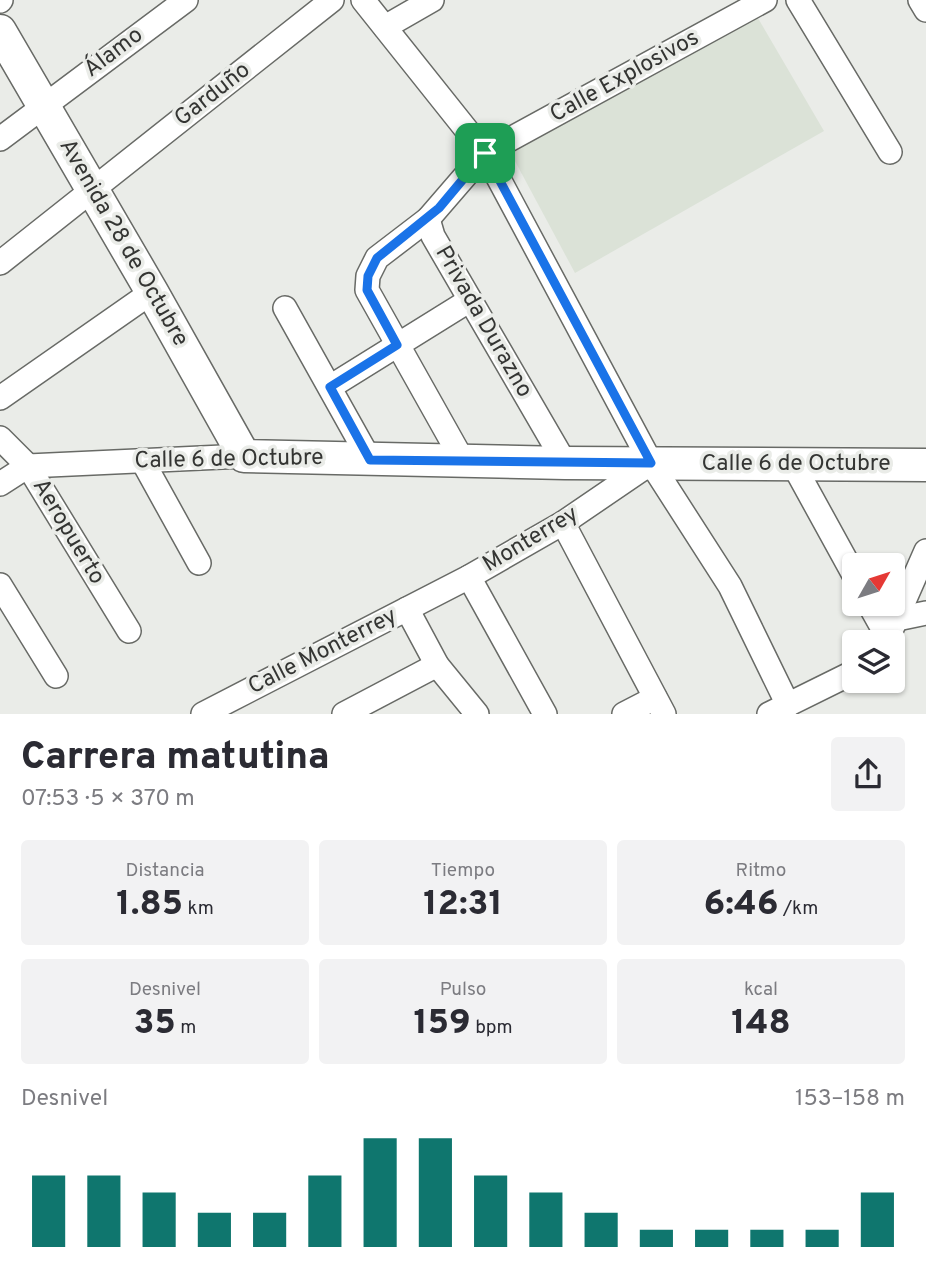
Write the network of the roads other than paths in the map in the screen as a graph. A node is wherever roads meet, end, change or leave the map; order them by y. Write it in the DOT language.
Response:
graph roads {
  1 [pos="186,0"];
  2 [pos="332,0"];
  3 [pos="363,0"];
  4 [pos="432,0"];
  5 [pos="765,0"];
  6 [pos="798,0"];
  7 [pos="920,0"];
  8 [pos="926,10"];
  9 [pos="385,27"];
  10 [pos="0,31"];
  11 [pos="43,107"];
  12 [pos="0,139"];
  13 [pos="890,152"];
  14 [pos="485,153"];
  15 [pos="93,190"];
  16 [pos="428,219"];
  17 [pos="0,264"];
  18 [pos="152,292"];
  19 [pos="470,300"];
  20 [pos="285,308"];
  21 [pos="397,345"];
  22 [pos="330,387"];
  23 [pos="0,398"];
  24 [pos="0,438"];
  25 [pos="244,456"];
  26 [pos="142,460"];
  27 [pos="370,460"];
  28 [pos="463,461"];
  29 [pos="565,463"];
  30 [pos="651,463"];
  31 [pos="793,464"];
  32 [pos="926,465"];
  33 [pos="27,466"];
  34 [pos="0,484"];
  35 [pos="563,523"];
  36 [pos="926,551"];
  37 [pos="842,553"];
  38 [pos="199,563"];
  39 [pos="468,577"];
  40 [pos="0,585"];
  41 [pos="407,609"];
  42 [pos="926,613"];
  43 [pos="891,630"];
  44 [pos="895,630"];
  45 [pos="129,631"];
  46 [pos="437,665"];
  47 [pos="56,676"];
  48 [pos="842,678"];
  49 [pos="659,706"];
  50 [pos="778,710"];
  51 [pos="203,714"];
  52 [pos="344,714"];
  53 [pos="477,714"];
  54 [pos="545,714"];
  55 [pos="624,714"];
  1 -- 11 [label="street, Álamo"];
  2 -- 15 [label="street, Garduño"];
  3 -- 9 [label="street"];
  4 -- 9 [label="street"];
  5 -- 14 [label="street, Calle Explosivos"];
  6 -- 13 [label="street"];
  7 -- 8 [label="street"];
  9 -- 14 [label="street"];
  10 -- 11 [label="street, Avenida 28 de Octubre"];
  11 -- 12 [label="street, Álamo"];
  11 -- 15 [label="street, Avenida 28 de Octubre"];
  14 -- 16 [label="street, Privada Durazno"];
  14 -- 30 [label="street"];
  15 -- 17 [label="street, Garduño"];
  15 -- 18 [label="street, Avenida 28 de Octubre"];
  16 -- 19 [label="street, Privada Durazno"];
  16 -- 21 [label="street"];
  18 -- 23 [label="street"];
  18 -- 25 [label="street, Avenida 28 de Octubre"];
  19 -- 21 [label="street"];
  19 -- 29 [label="street, Privada Durazno"];
  20 -- 22 [label="street"];
  21 -- 22 [label="street"];
  21 -- 28 [label="street"];
  22 -- 27 [label="street"];
  24 -- 33 [label="street, Aeropuerto"];
  25 -- 26 [label="street, Calle 6 de Octubre"];
  25 -- 27 [label="street, Calle 6 de Octubre"];
  26 -- 33 [label="street, Calle 6 de Octubre"];
  26 -- 38 [label="street"];
  27 -- 28 [label="street, Calle 6 de Octubre"];
  28 -- 29 [label="street, Calle 6 de Octubre"];
  29 -- 30 [label="street, Calle 6 de Octubre"];
  30 -- 31 [label="street, Calle 6 de Octubre"];
  30 -- 35 [label="street, Monterrey"];
  30 -- 50 [label="street"];
  31 -- 32 [label="street, Calle 6 de Octubre"];
  31 -- 37 [label="street"];
  33 -- 34 [label="street"];
  33 -- 45 [label="street, Aeropuerto"];
  35 -- 39 [label="street, Monterrey"];
  35 -- 49 [label="street"];
  36 -- 43 [label="street"];
  39 -- 41 [label="street, Monterrey"];
  39 -- 54 [label="street"];
  40 -- 47 [label="street"];
  41 -- 46 [label="street"];
  41 -- 51 [label="street, Calle Monterrey"];
  42 -- 44 [label="street"];
  46 -- 52 [label="street"];
  46 -- 53 [label="street"];
  48 -- 50 [label="street"];
  49 -- 55 [label="street"];
}
